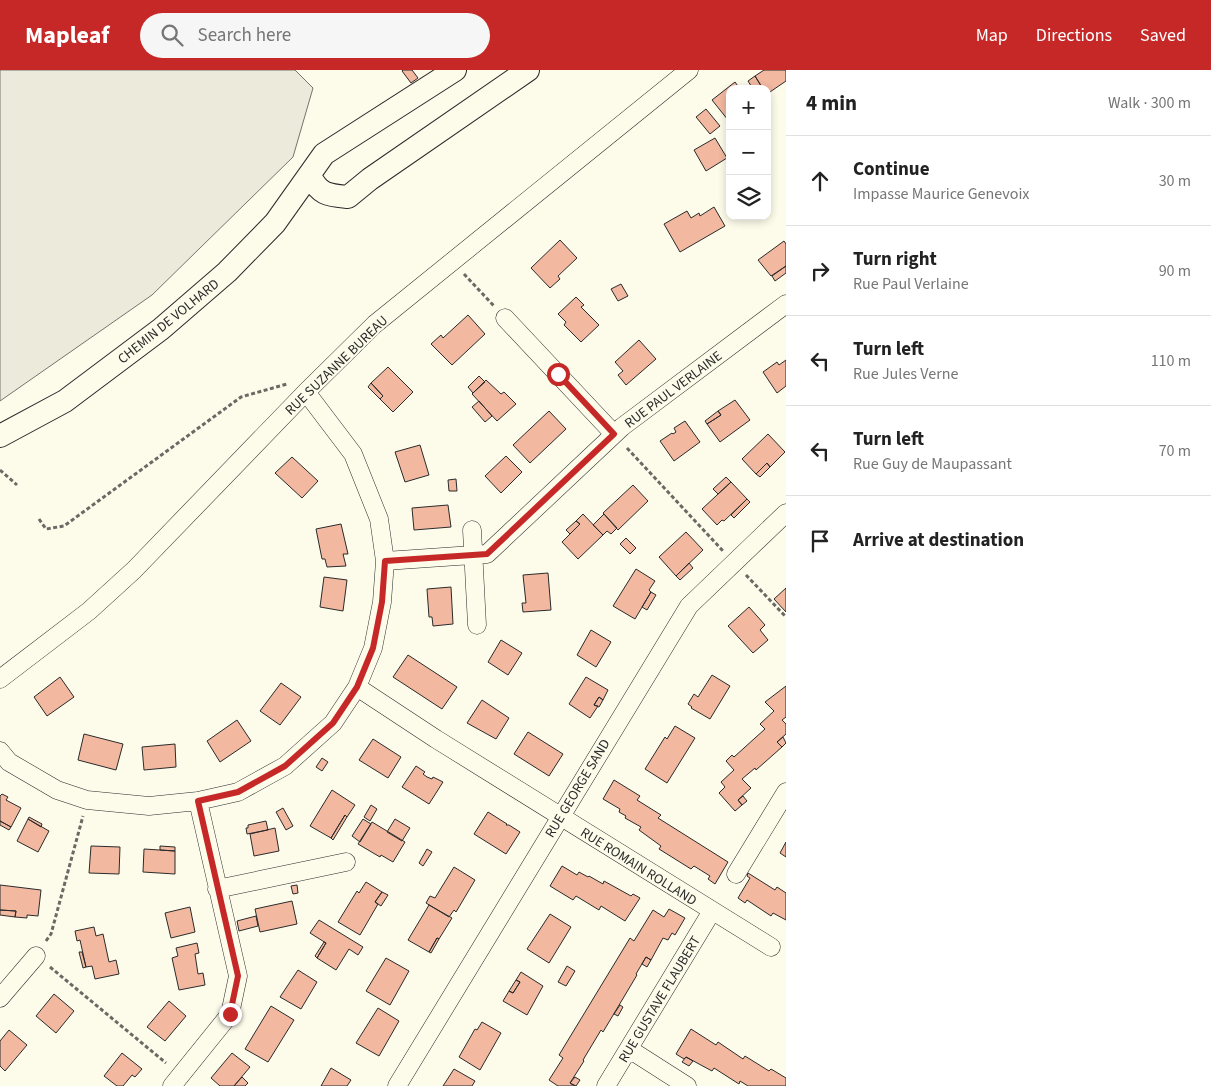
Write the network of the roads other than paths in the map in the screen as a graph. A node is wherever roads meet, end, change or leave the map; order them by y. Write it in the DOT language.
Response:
graph roads {
  1 [pos="455,70"];
  2 [pos="528,70"];
  3 [pos="690,70"];
  4 [pos="310,176"];
  5 [pos="786,304"];
  6 [pos="505,318"];
  7 [pos="306,392"];
  8 [pos="614,434"];
  9 [pos="0,436"];
  10 [pos="786,513"];
  11 [pos="472,530"];
  12 [pos="473,555"];
  13 [pos="385,561"];
  14 [pos="477,625"];
  15 [pos="0,679"];
  16 [pos="357,687"];
  17 [pos="0,751"];
  18 [pos="786,792"];
  19 [pos="198,801"];
  20 [pos="560,816"];
  21 [pos="346,862"];
  22 [pos="736,874"];
  23 [pos="217,889"];
  24 [pos="712,912"];
  25 [pos="771,947"];
  26 [pos="36,956"];
  27 [pos="0,998"];
  28 [pos="629,1050"];
  29 [pos="176,1081"];
  30 [pos="397,1086"];
  31 [pos="606,1086"];
  32 [pos="687,1086"];
  1 -- 4 [label="street, CHEMIN DE VOLHARD"];
  2 -- 4 [label="street"];
  3 -- 7 [label="street, RUE SUZANNE BUREAU"];
  4 -- 9 [label="street, CHEMIN DE VOLHARD"];
  5 -- 8 [label="street, RUE PAUL VERLAINE"];
  6 -- 8 [label="street"];
  7 -- 13 [label="street"];
  7 -- 15 [label="street, RUE SUZANNE BUREAU"];
  8 -- 12 [label="street, RUE PAUL VERLAINE"];
  10 -- 20 [label="street, RUE GEORGE SAND"];
  11 -- 12 [label="street"];
  12 -- 13 [label="street, RUE PAUL VERLAINE"];
  12 -- 14 [label="street"];
  13 -- 16 [label="street"];
  16 -- 19 [label="street"];
  16 -- 20 [label="street, RUE ROMAIN ROLLAND"];
  17 -- 19 [label="street"];
  18 -- 22 [label="street"];
  19 -- 23 [label="street"];
  20 -- 24 [label="street, RUE ROMAIN ROLLAND"];
  20 -- 30 [label="street, RUE GEORGE SAND"];
  21 -- 23 [label="street"];
  23 -- 29 [label="street"];
  24 -- 25 [label="street, RUE ROMAIN ROLLAND"];
  24 -- 28 [label="street, RUE GUSTAVE FLAUBERT"];
  26 -- 27 [label="street"];
  28 -- 31 [label="street, RUE GUSTAVE FLAUBERT"];
  28 -- 32 [label="street"];
}
